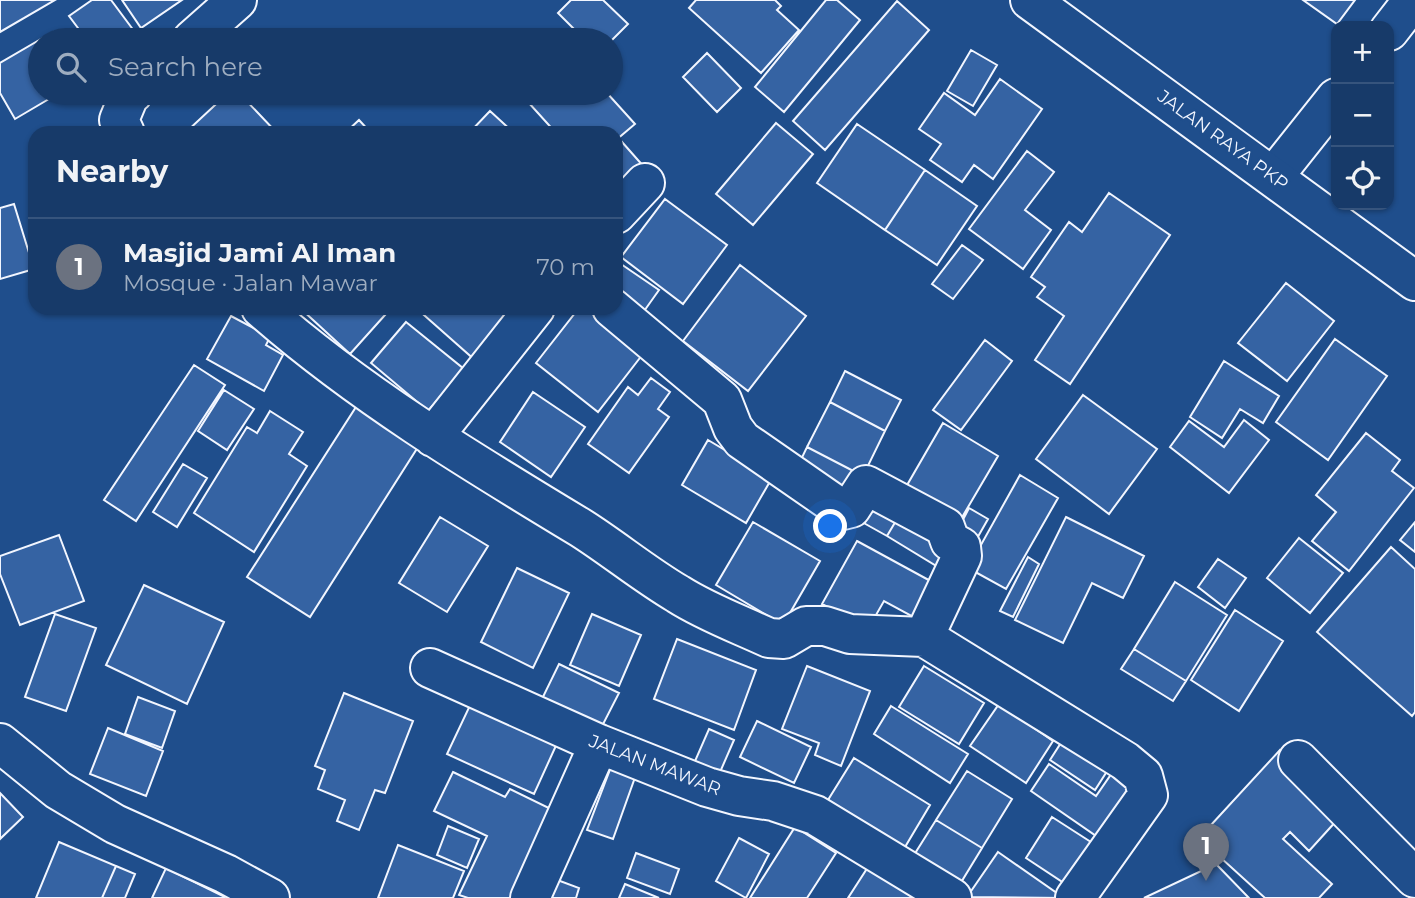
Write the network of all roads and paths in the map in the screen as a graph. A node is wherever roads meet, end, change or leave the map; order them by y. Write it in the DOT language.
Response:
graph roads {
  1 [pos="237,0"];
  2 [pos="1030,0"];
  3 [pos="1413,0"];
  4 [pos="1394,25"];
  5 [pos="206,28"];
  6 [pos="1331,104"];
  7 [pos="125,105"];
  8 [pos="122,126"];
  9 [pos="1274,176"];
  10 [pos="645,183"];
  11 [pos="623,207"];
  12 [pos="1415,281"];
  13 [pos="269,315"];
  14 [pos="529,315"];
  15 [pos="620,315"];
  16 [pos="433,437"];
  17 [pos="924,637"];
  18 [pos="430,668"];
  19 [pos="0,743"];
  20 [pos="599,744"];
  21 [pos="1298,760"];
  22 [pos="1415,878"];
  23 [pos="1415,888"];
  24 [pos="270,898"];
  25 [pos="530,898"];
  26 [pos="952,898"];
  27 [pos="1076,898"];
  28 [pos="1407,898"];
  1 -- 5 [label="street"];
  2 -- 9 [label="street, JALAN RAYA PKP"];
  3 -- 4 [label="street"];
  6 -- 9 [label="street"];
  7 -- 8 [label="street"];
  9 -- 12 [label="street, JALAN RAYA PKP"];
  10 -- 11 [label="street"];
  13 -- 16 [label="street"];
  14 -- 16 [label="street"];
  15 -- 17 [label="street"];
  16 -- 17 [label="street"];
  17 -- 27 [label="street"];
  18 -- 20 [label="street, JALAN MAWAR"];
  19 -- 24 [label="street"];
  20 -- 25 [label="street"];
  20 -- 26 [label="street, JALAN MAWAR"];
  21 -- 22 [label="street"];
  23 -- 28 [label="street"];
}
